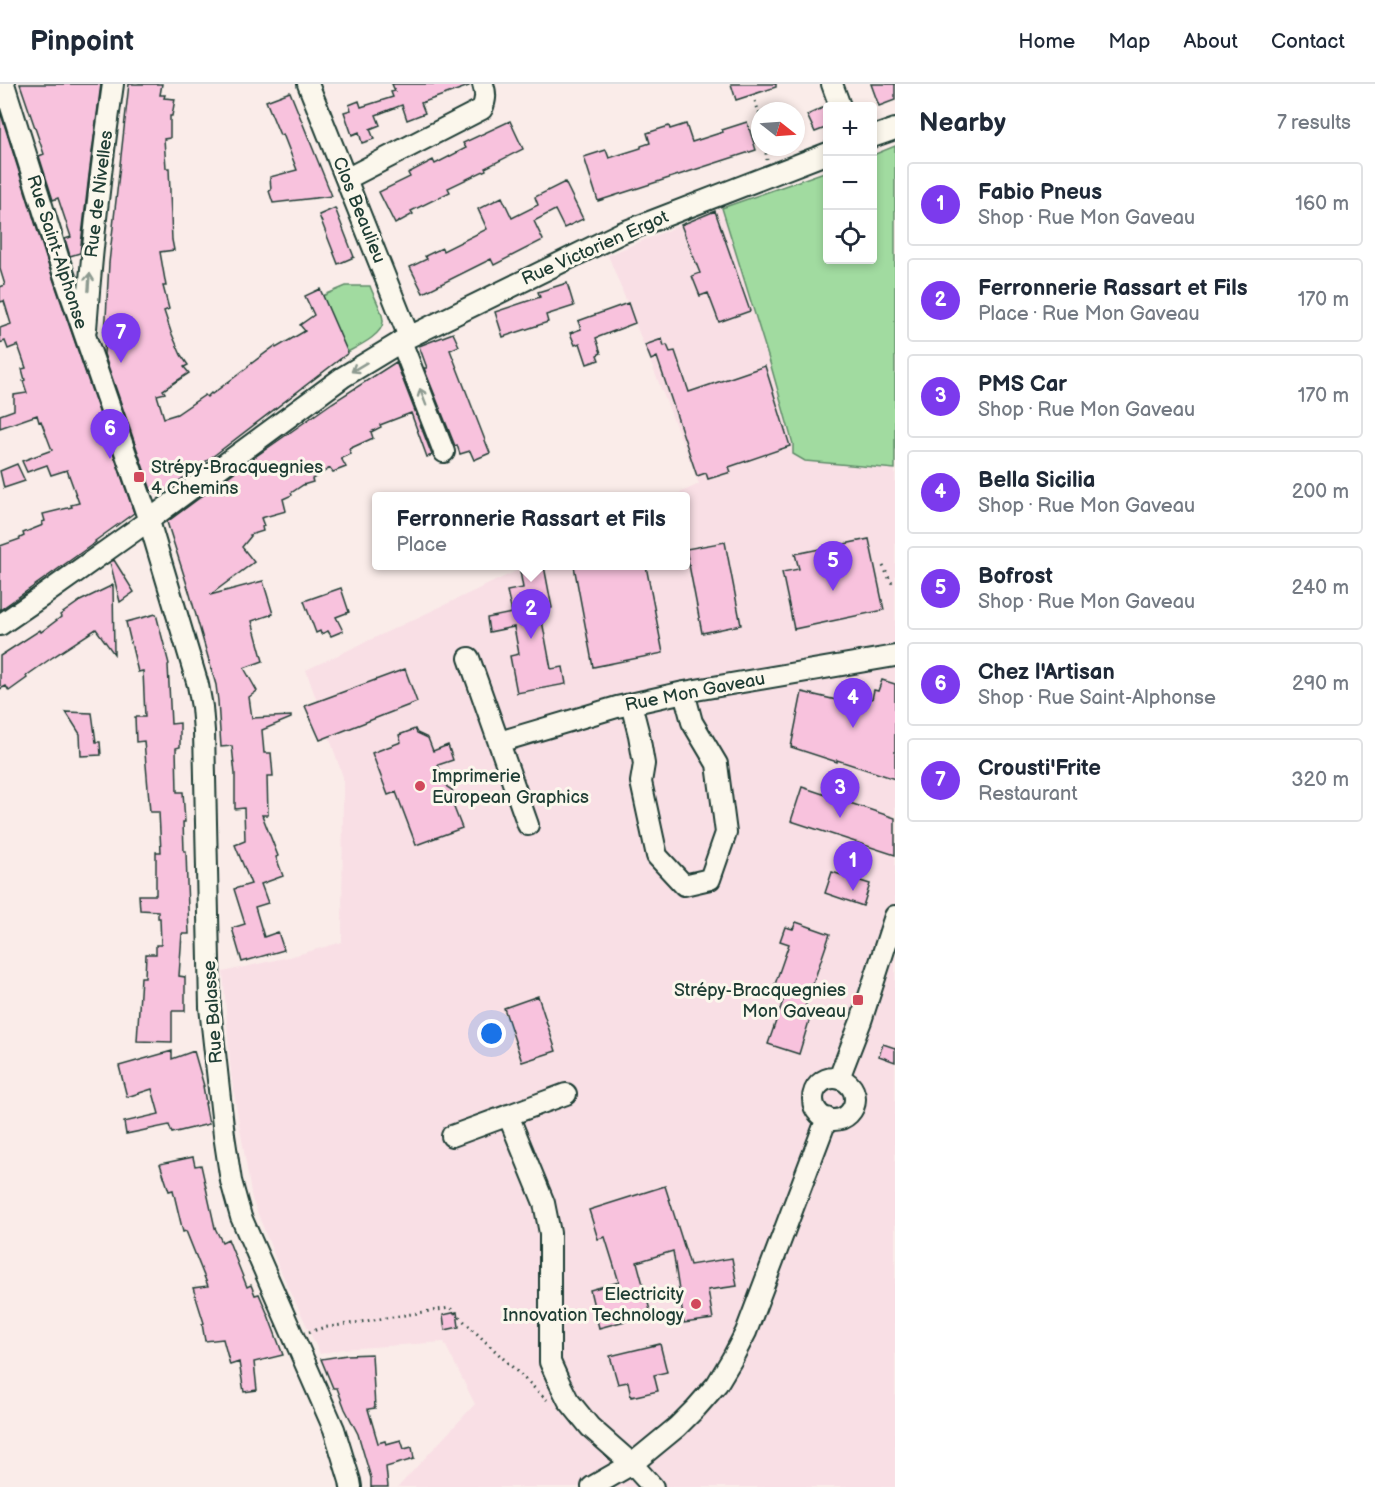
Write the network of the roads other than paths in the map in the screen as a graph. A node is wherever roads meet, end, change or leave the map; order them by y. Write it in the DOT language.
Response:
graph roads {
  1 [pos="4,84"];
  2 [pos="113,84"];
  3 [pos="308,84"];
  4 [pos="483,84"];
  5 [pos="832,84"];
  6 [pos="839,102"];
  7 [pos="895,129"];
  8 [pos="877,136"];
  9 [pos="823,155"];
  10 [pos="346,179"];
  11 [pos="405,339"];
  12 [pos="86,341"];
  13 [pos="444,452"];
  14 [pos="148,521"];
  15 [pos="0,625"];
  16 [pos="895,656"];
  17 [pos="469,658"];
  18 [pos="684,692"];
  19 [pos="631,704"];
  20 [pos="499,742"];
  21 [pos="528,825"];
  22 [pos="895,916"];
  23 [pos="839,1078"];
  24 [pos="566,1094"];
  25 [pos="508,1115"];
  26 [pos="826,1118"];
  27 [pos="452,1136"];
  28 [pos="632,1464"];
  29 [pos="351,1487"];
  30 [pos="592,1487"];
  31 [pos="653,1487"];
  1 -- 12 [label="street, Rue Saint-Alphonse"];
  12 -- 2 [label="street, Rue de Nivelles, one-way"];
  3 -- 10 [label="street, Clos Beaulieu"];
  4 -- 10 [label="street"];
  5 -- 6 [label="street"];
  7 -- 8 [label="street"];
  9 -- 11 [label="street, Rue Victorien Ergot"];
  10 -- 11 [label="street, Clos Beaulieu"];
  13 -- 11 [label="street, one-way"];
  11 -- 14 [label="street, Rue Victorien Ergot, one-way"];
  12 -- 14 [label="street, Rue Saint-Alphonse"];
  14 -- 15 [label="street, Rue Victorien Ergot"];
  14 -- 29 [label="street, Rue Balasse"];
  16 -- 18 [label="street, Rue Mon Gaveau"];
  17 -- 20 [label="street"];
  18 -- 19 [label="street, Rue Mon Gaveau"];
  18 -- 19 [label="street"];
  19 -- 20 [label="street, Rue Mon Gaveau"];
  20 -- 21 [label="street"];
  22 -- 23 [label="street"];
  23 -- 26 [label="street"];
  23 -- 26 [label="street"];
  24 -- 25 [label="street"];
  25 -- 27 [label="street"];
  25 -- 28 [label="street"];
  26 -- 28 [label="street"];
  28 -- 30 [label="street"];
  28 -- 31 [label="street"];
}
